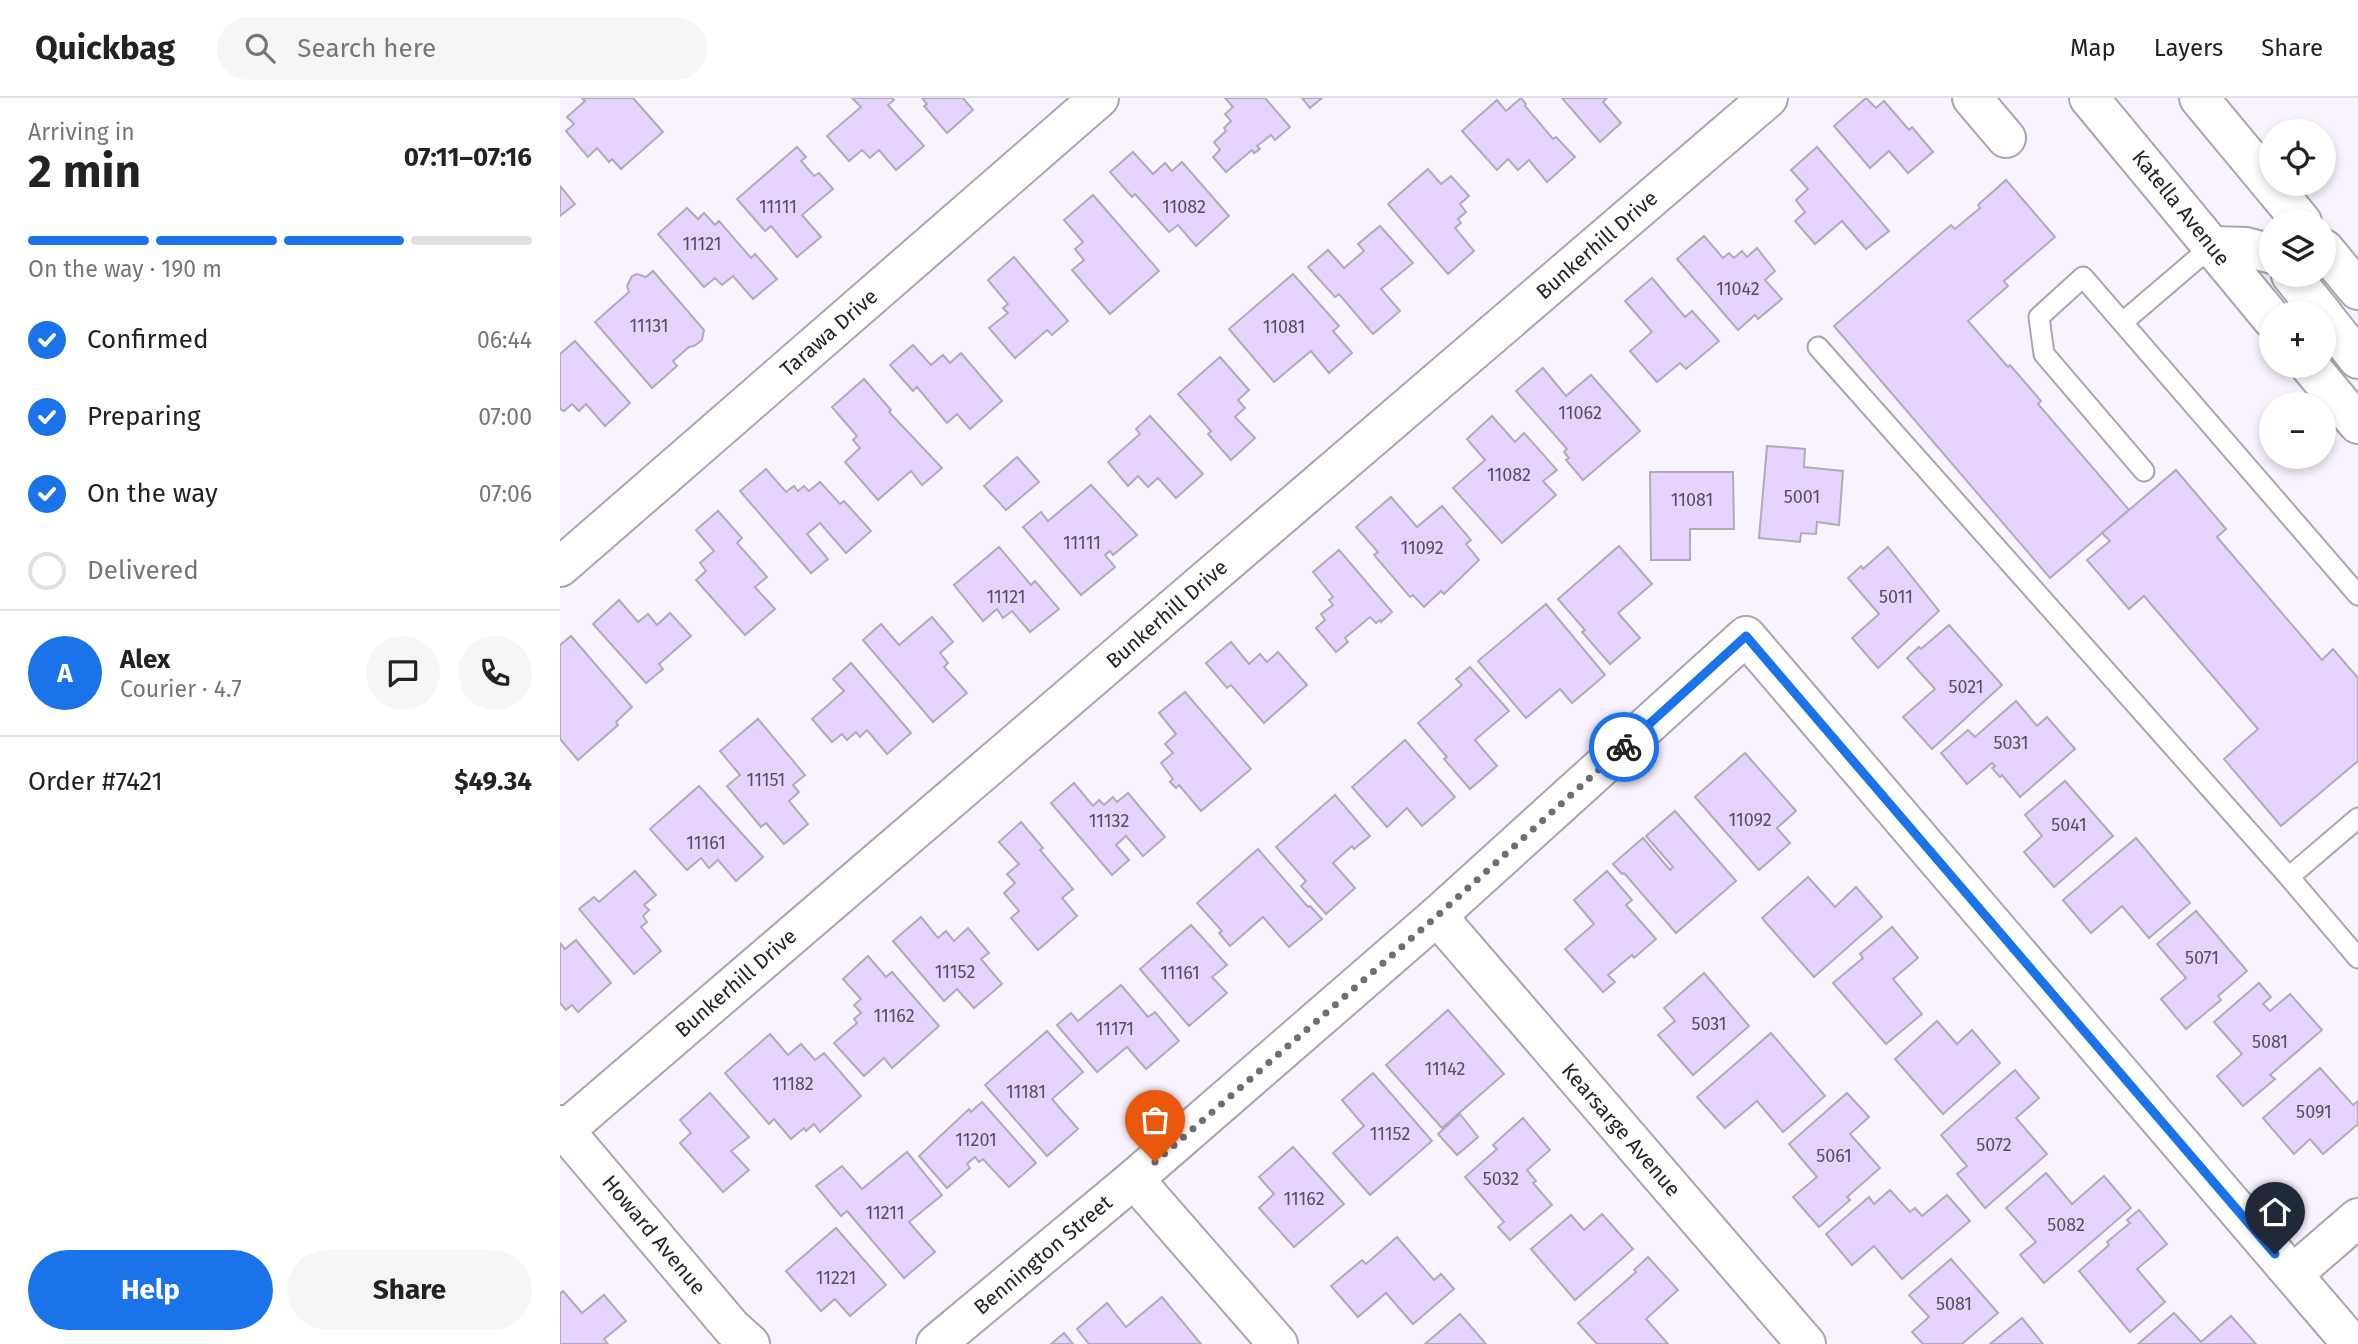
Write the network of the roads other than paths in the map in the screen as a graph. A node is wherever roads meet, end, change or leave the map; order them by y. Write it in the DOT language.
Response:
graph roads {
  1 [pos="1098,98"];
  2 [pos="1769,98"];
  3 [pos="1972,98"];
  4 [pos="2089,98"];
  5 [pos="2199,98"];
  6 [pos="2007,138"];
  7 [pos="2292,210"];
  8 [pos="2212,246"];
  9 [pos="2259,250"];
  10 [pos="2301,287"];
  11 [pos="2312,301"];
  12 [pos="2259,303"];
  13 [pos="2123,322"];
  14 [pos="2336,331"];
  15 [pos="1818,347"];
  16 [pos="2358,359"];
  17 [pos="2320,378"];
  18 [pos="2358,424"];
  19 [pos="2144,471"];
  20 [pos="560,567"];
  21 [pos="2358,595"];
  22 [pos="2358,818"];
  23 [pos="2289,877"];
  24 [pos="1437,916"];
  25 [pos="2358,958"];
  26 [pos="562,1127"];
  27 [pos="1134,1179"];
  28 [pos="2358,1218"];
  29 [pos="2293,1274"];
  30 [pos="750,1344"];
  31 [pos="936,1344"];
  32 [pos="1278,1344"];
  33 [pos="1806,1344"];
  34 [pos="2352,1344"];
  1 -- 20 [label="street, Tarawa Drive"];
  2 -- 26 [label="street, Bunkerhill Drive"];
  3 -- 6 [label="street"];
  4 -- 8 [label="street, Katella Avenue"];
  5 -- 7 [label="street"];
  8 -- 9 [label="street"];
  8 -- 12 [label="street, Katella Avenue"];
  8 -- 13 [label="lane"];
  10 -- 11 [label="street"];
  13 -- 19 [label="lane"];
  13 -- 21 [label="lane"];
  14 -- 16 [label="street"];
  15 -- 23 [label="lane"];
  17 -- 18 [label="street"];
  22 -- 23 [label="lane"];
  23 -- 25 [label="lane"];
  24 -- 27 [label="street, Bennington Street"];
  24 -- 29 [label="street, Bennington Street"];
  24 -- 33 [label="street, Kearsarge Avenue"];
  26 -- 30 [label="street, Howard Avenue"];
  27 -- 31 [label="street, Bennington Street"];
  27 -- 32 [label="street"];
  28 -- 29 [label="street"];
  29 -- 34 [label="street"];
}
